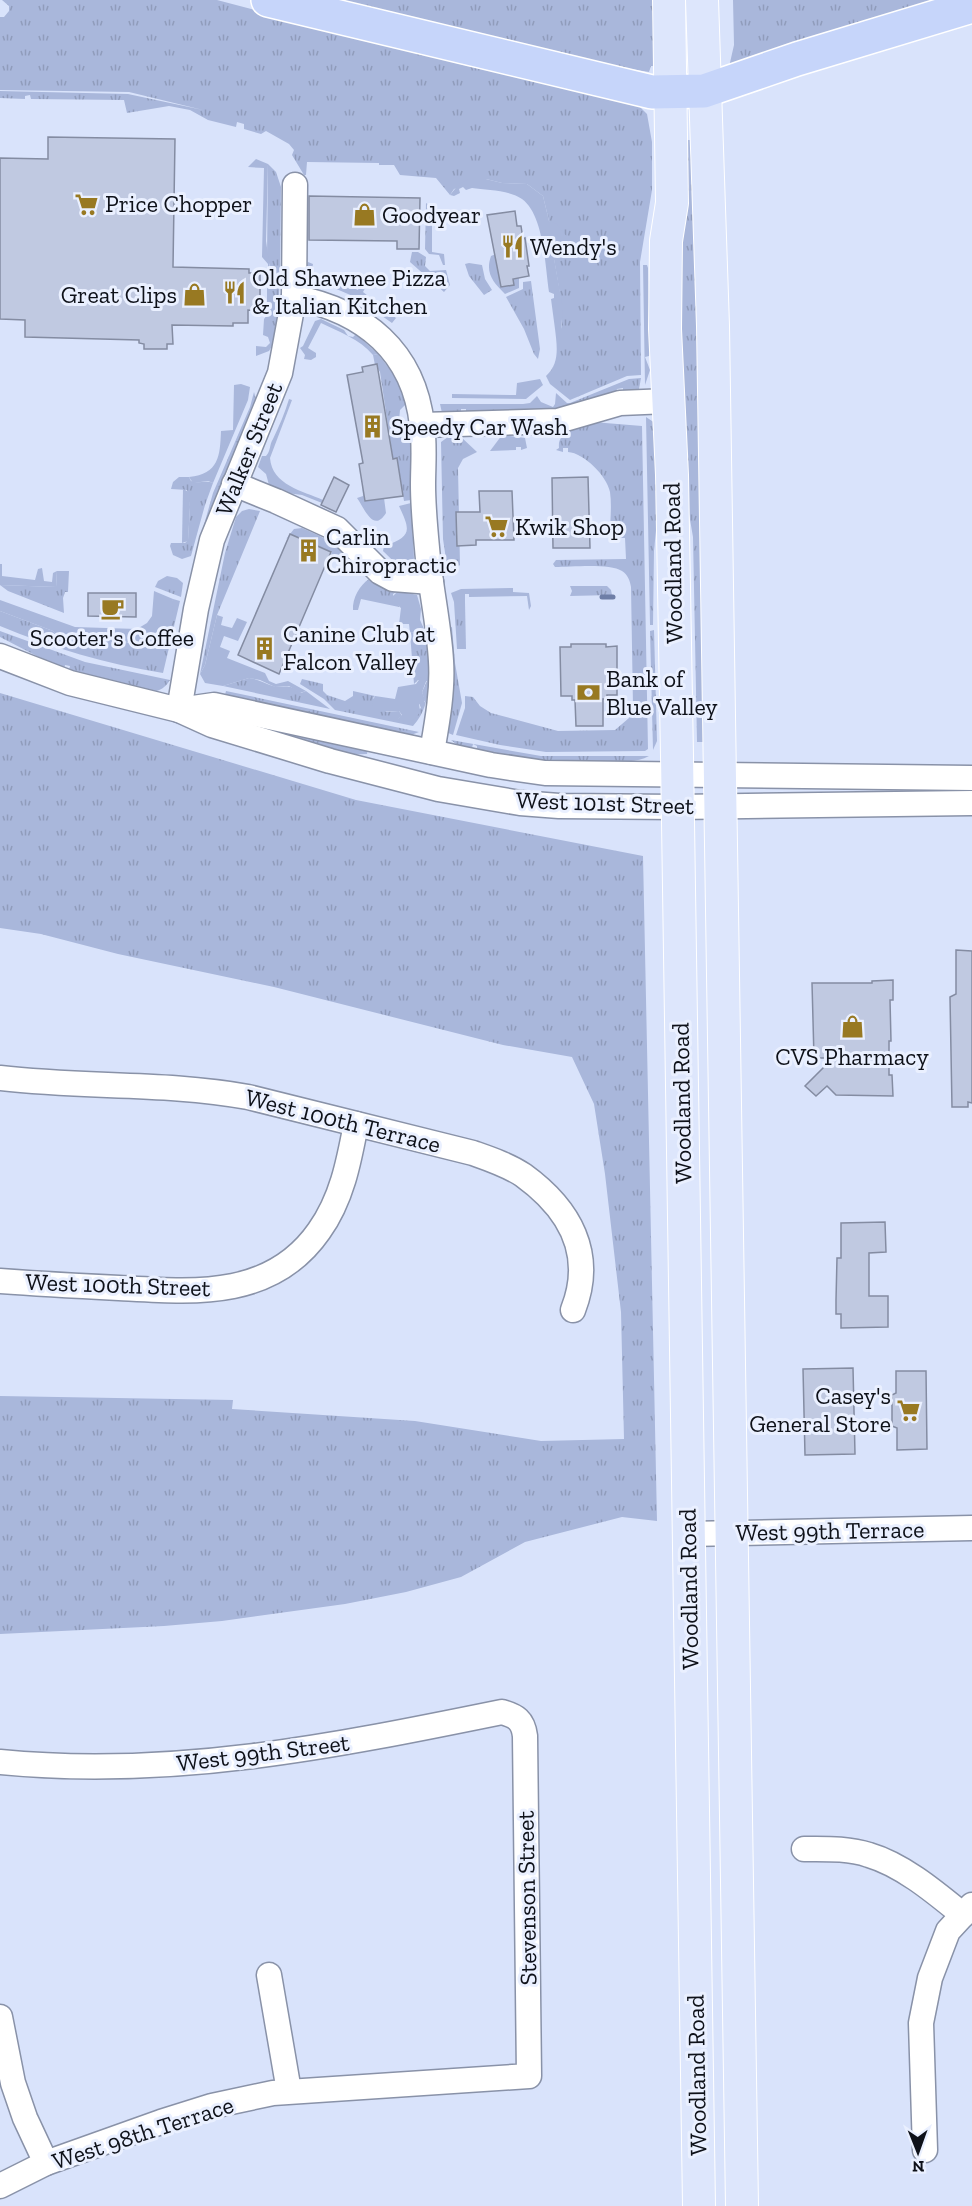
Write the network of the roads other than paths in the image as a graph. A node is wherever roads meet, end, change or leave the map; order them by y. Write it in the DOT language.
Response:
graph roads {
  1 [pos="268,0"];
  2 [pos="669,0"];
  3 [pos="702,0"];
  4 [pos="972,6"];
  5 [pos="704,91"];
  6 [pos="670,92"];
  7 [pos="295,185"];
  8 [pos="294,297"];
  9 [pos="669,401"];
  10 [pos="422,425"];
  11 [pos="234,484"];
  12 [pos="431,582"];
  13 [pos="0,656"];
  14 [pos="179,710"];
  15 [pos="432,752"];
  16 [pos="677,774"];
  17 [pos="721,775"];
  18 [pos="972,778"];
  19 [pos="972,803"];
  20 [pos="721,806"];
  21 [pos="678,807"];
  22 [pos="0,1078"];
  23 [pos="356,1124"];
  24 [pos="0,1281"];
  25 [pos="573,1310"];
  26 [pos="972,1528"];
  27 [pos="688,1534"];
  28 [pos="732,1534"];
  29 [pos="521,1722"];
  30 [pos="0,1762"];
  31 [pos="804,1849"];
  32 [pos="967,1910"];
  33 [pos="269,1976"];
  34 [pos="0,2018"];
  35 [pos="529,2076"];
  36 [pos="289,2091"];
  37 [pos="925,2150"];
  38 [pos="46,2163"];
  39 [pos="0,2186"];
  40 [pos="699,2206"];
  41 [pos="742,2206"];
  1 -- 6 [label="highway"];
  2 -- 6 [label="main road, Woodland Road"];
  3 -- 5 [label="main road, Woodland Road"];
  4 -- 5 [label="highway"];
  5 -- 6 [label="highway"];
  5 -- 17 [label="main road, Woodland Road"];
  6 -- 9 [label="main road, Woodland Road"];
  7 -- 8 [label="street, Walker Street"];
  8 -- 10 [label="street"];
  8 -- 11 [label="street, Walker Street"];
  9 -- 10 [label="street"];
  9 -- 16 [label="main road, Woodland Road"];
  10 -- 12 [label="street"];
  11 -- 12 [label="street"];
  11 -- 14 [label="street, Walker Street"];
  12 -- 15 [label="street"];
  13 -- 14 [label="street, West 101st Street"];
  14 -- 15 [label="street, West 101st Street"];
  14 -- 21 [label="street, West 101st Street"];
  15 -- 16 [label="street, West 101st Street"];
  16 -- 17 [label="street, West 101st Street"];
  16 -- 21 [label="main road, Woodland Road"];
  17 -- 18 [label="street, West 101st Street"];
  17 -- 20 [label="main road, Woodland Road"];
  19 -- 20 [label="street, West 101st Street"];
  20 -- 21 [label="street, West 101st Street"];
  20 -- 28 [label="main road, Woodland Road"];
  21 -- 27 [label="main road, Woodland Road"];
  22 -- 23 [label="street, West 100th Terrace"];
  23 -- 24 [label="street, West 100th Street"];
  23 -- 25 [label="street, West 100th Terrace"];
  26 -- 28 [label="street, West 99th Terrace"];
  27 -- 28 [label="street, West 99th Terrace"];
  27 -- 40 [label="main road, Woodland Road"];
  28 -- 41 [label="main road, Woodland Road"];
  29 -- 30 [label="street, West 99th Street"];
  29 -- 35 [label="street, Stevenson Street"];
  31 -- 32 [label="street"];
  32 -- 37 [label="street"];
  33 -- 36 [label="street"];
  34 -- 38 [label="street"];
  35 -- 36 [label="street, West 98th Terrace"];
  36 -- 38 [label="street, West 98th Terrace"];
  38 -- 39 [label="street, West 98th Terrace"];
}
